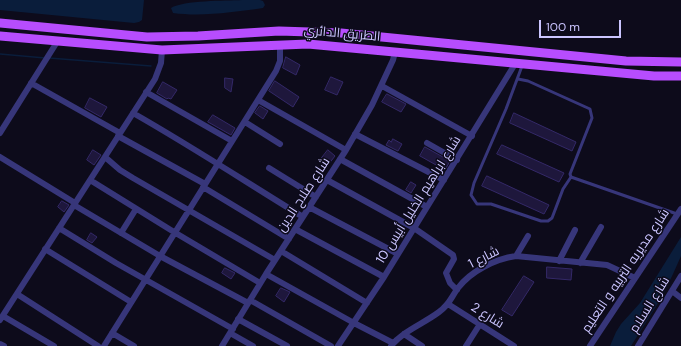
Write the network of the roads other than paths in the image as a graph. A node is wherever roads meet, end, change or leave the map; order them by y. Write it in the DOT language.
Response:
graph roads {
  1 [pos="0,23"];
  2 [pos="0,36"];
  3 [pos="57,42"];
  4 [pos="280,44"];
  5 [pos="162,50"];
  6 [pos="395,52"];
  7 [pos="681,62"];
  8 [pos="519,64"];
  9 [pos="681,76"];
  10 [pos="518,79"];
  11 [pos="31,83"];
  12 [pos="382,86"];
  13 [pos="146,92"];
  14 [pos="258,100"];
  15 [pos="133,113"];
  16 [pos="0,119"];
  17 [pos="6,122"];
  18 [pos="245,122"];
  19 [pos="0,133"];
  20 [pos="355,134"];
  21 [pos="119,135"];
  22 [pos="472,136"];
  23 [pos="232,141"];
  24 [pos="426,143"];
  25 [pos="280,144"];
  26 [pos="346,150"];
  27 [pos="0,157"];
  28 [pos="105,157"];
  29 [pos="340,159"];
  30 [pos="457,160"];
  31 [pos="218,165"];
  32 [pos="269,168"];
  33 [pos="571,177"];
  34 [pos="90,180"];
  35 [pos="327,180"];
  36 [pos="444,180"];
  37 [pos="204,186"];
  38 [pos="316,197"];
  39 [pos="74,204"];
  40 [pos="309,207"];
  41 [pos="427,207"];
  42 [pos="136,209"];
  43 [pos="188,210"];
  44 [pos="679,212"];
  45 [pos="303,217"];
  46 [pos="59,228"];
  47 [pos="414,228"];
  48 [pos="601,228"];
  49 [pos="295,229"];
  50 [pos="575,230"];
  51 [pos="174,232"];
  52 [pos="121,233"];
  53 [pos="528,236"];
  54 [pos="289,239"];
  55 [pos="45,249"];
  56 [pos="281,251"];
  57 [pos="398,254"];
  58 [pos="160,256"];
  59 [pos="516,256"];
  60 [pos="275,260"];
  61 [pos="560,261"];
  62 [pos="580,263"];
  63 [pos="266,274"];
  64 [pos="384,276"];
  65 [pos="681,276"];
  66 [pos="635,278"];
  67 [pos="145,279"];
  68 [pos="260,283"];
  69 [pos="457,290"];
  70 [pos="672,291"];
  71 [pos="17,294"];
  72 [pos="681,298"];
  73 [pos="249,301"];
  74 [pos="131,302"];
  75 [pos="366,303"];
  76 [pos="448,304"];
  77 [pos="2,318"];
  78 [pos="238,319"];
  79 [pos="354,323"];
  80 [pos="480,324"];
  81 [pos="231,331"];
  82 [pos="112,333"];
  83 [pos="404,334"];
  84 [pos="504,343"];
  85 [pos="0,344"];
  86 [pos="392,344"];
  87 [pos="249,345"];
  88 [pos="4,346"];
  89 [pos="54,346"];
  90 [pos="98,346"];
  91 [pos="104,346"];
  92 [pos="134,346"];
  93 [pos="222,346"];
  94 [pos="287,346"];
  95 [pos="331,346"];
  96 [pos="338,346"];
  97 [pos="422,346"];
  98 [pos="466,346"];
  99 [pos="514,346"];
  100 [pos="590,346"];
  101 [pos="638,346"];
  1 -- 7 [label="main road, الطريق الدائري"];
  2 -- 3 [label="main road, الطريق الدائري"];
  3 -- 5 [label="main road, الطريق الدائري"];
  3 -- 11 [label="street"];
  4 -- 5 [label="main road, الطريق الدائري"];
  4 -- 6 [label="main road, الطريق الدائري"];
  4 -- 14 [label="street"];
  5 -- 13 [label="street"];
  6 -- 8 [label="main road, الطريق الدائري"];
  6 -- 12 [label="street, شارع صلاح الدين"];
  8 -- 9 [label="main road, الطريق الدائري"];
  8 -- 10 [label="lane"];
  8 -- 22 [label="street, شارع ابراهيم الخليل أبيس 10"];
  10 -- 33 [label="lane"];
  10 -- 33 [label="lane"];
  11 -- 17 [label="street"];
  11 -- 21 [label="street"];
  12 -- 20 [label="street, شارع صلاح الدين"];
  12 -- 22 [label="street"];
  13 -- 15 [label="street"];
  13 -- 23 [label="street"];
  14 -- 18 [label="street"];
  14 -- 26 [label="street"];
  15 -- 21 [label="street"];
  15 -- 31 [label="street"];
  16 -- 17 [label="street"];
  17 -- 19 [label="street"];
  18 -- 23 [label="street"];
  18 -- 25 [label="street"];
  20 -- 26 [label="street, شارع صلاح الدين"];
  20 -- 36 [label="street"];
  21 -- 28 [label="street"];
  21 -- 37 [label="street"];
  22 -- 30 [label="street, شارع ابراهيم الخليل أبيس 10"];
  23 -- 31 [label="street"];
  24 -- 30 [label="street"];
  26 -- 29 [label="street, شارع صلاح الدين"];
  27 -- 39 [label="street"];
  28 -- 34 [label="street"];
  28 -- 43 [label="street"];
  29 -- 35 [label="street, شارع صلاح الدين"];
  29 -- 41 [label="street"];
  30 -- 36 [label="street, شارع ابراهيم الخليل أبيس 10"];
  31 -- 37 [label="street"];
  31 -- 45 [label="street"];
  32 -- 38 [label="street"];
  33 -- 44 [label="lane"];
  34 -- 39 [label="street"];
  34 -- 42 [label="street"];
  35 -- 38 [label="street, شارع صلاح الدين"];
  35 -- 47 [label="street"];
  36 -- 41 [label="street, شارع ابراهيم الخليل أبيس 10"];
  37 -- 43 [label="street"];
  37 -- 54 [label="street"];
  38 -- 40 [label="street, شارع صلاح الدين"];
  39 -- 46 [label="street"];
  39 -- 52 [label="street"];
  40 -- 45 [label="street, شارع صلاح الدين"];
  40 -- 57 [label="street"];
  41 -- 47 [label="street, شارع ابراهيم الخليل أبيس 10"];
  42 -- 51 [label="street"];
  42 -- 52 [label="street"];
  43 -- 51 [label="street"];
  43 -- 60 [label="street"];
  44 -- 66 [label="street, شارع مديريه التربيه و التعليم"];
  45 -- 49 [label="street, شارع صلاح الدين"];
  46 -- 55 [label="street"];
  46 -- 67 [label="street"];
  47 -- 57 [label="street, شارع ابراهيم الخليل أبيس 10"];
  47 -- 69 [label="street"];
  48 -- 62 [label="street"];
  49 -- 54 [label="street, شارع صلاح الدين"];
  49 -- 64 [label="street"];
  50 -- 61 [label="street"];
  51 -- 58 [label="street"];
  51 -- 68 [label="street"];
  52 -- 58 [label="street"];
  53 -- 59 [label="street"];
  54 -- 56 [label="street, شارع صلاح الدين"];
  55 -- 71 [label="street"];
  55 -- 74 [label="street"];
  56 -- 60 [label="street, شارع صلاح الدين"];
  56 -- 75 [label="street"];
  57 -- 64 [label="street, شارع ابراهيم الخليل أبيس 10"];
  58 -- 67 [label="street"];
  58 -- 73 [label="street"];
  59 -- 61 [label="street, شارع 1"];
  59 -- 69 [label="street, شارع 1"];
  60 -- 63 [label="street, شارع صلاح الدين"];
  61 -- 62 [label="street, شارع 1"];
  62 -- 66 [label="street, شارع 1"];
  63 -- 68 [label="street, شارع صلاح الدين"];
  63 -- 79 [label="street"];
  64 -- 75 [label="street, شارع ابراهيم الخليل أبيس 10"];
  65 -- 70 [label="street, شارع السلام"];
  66 -- 100 [label="street, شارع مديريه التربيه و التعليم"];
  67 -- 74 [label="street"];
  67 -- 81 [label="street"];
  68 -- 73 [label="street, شارع صلاح الدين"];
  69 -- 76 [label="street, شارع 1"];
  70 -- 72 [label="street"];
  70 -- 101 [label="street, شارع السلام"];
  71 -- 77 [label="street"];
  71 -- 90 [label="street"];
  73 -- 78 [label="street, شارع صلاح الدين"];
  73 -- 95 [label="street"];
  74 -- 82 [label="street"];
  75 -- 79 [label="street, شارع ابراهيم الخليل أبيس 10"];
  76 -- 80 [label="street, شارع 2"];
  76 -- 83 [label="street, شارع 1"];
  77 -- 89 [label="street"];
  78 -- 81 [label="street, شارع صلاح الدين"];
  78 -- 94 [label="street"];
  79 -- 86 [label="street"];
  79 -- 96 [label="street, شارع ابراهيم الخليل أبيس 10"];
  80 -- 84 [label="street, شارع 2"];
  80 -- 98 [label="street"];
  81 -- 87 [label="street"];
  81 -- 93 [label="street, شارع صلاح الدين"];
  82 -- 91 [label="street"];
  82 -- 92 [label="street"];
  83 -- 86 [label="street, شارع 1"];
  83 -- 97 [label="street"];
  84 -- 99 [label="street, شارع 2"];
  85 -- 88 [label="street"];
}
